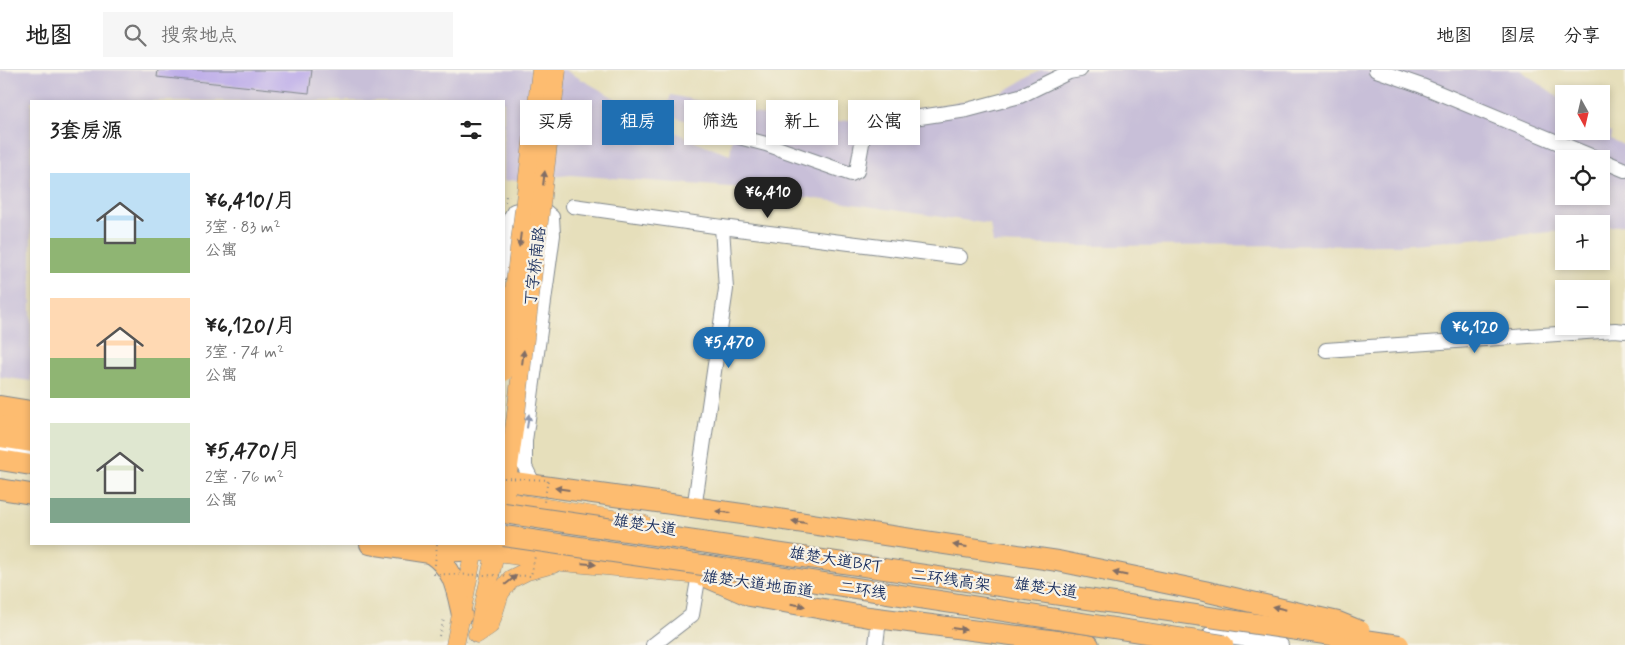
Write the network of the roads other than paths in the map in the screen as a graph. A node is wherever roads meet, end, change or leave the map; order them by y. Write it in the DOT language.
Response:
graph roads {
  1 [pos="541,70"];
  2 [pos="557,70"];
  3 [pos="1080,70"];
  4 [pos="1376,70"];
  5 [pos="756,141"];
  6 [pos="1578,150"];
  7 [pos="1610,163"];
  8 [pos="1625,170"];
  9 [pos="573,206"];
  10 [pos="722,228"];
  11 [pos="960,257"];
  12 [pos="505,260"];
  13 [pos="1625,332"];
  14 [pos="1326,350"];
  15 [pos="505,364"];
  16 [pos="0,406"];
  17 [pos="30,411"];
  18 [pos="0,424"];
  19 [pos="30,429"];
  20 [pos="0,437"];
  21 [pos="525,441"];
  22 [pos="30,442"];
  23 [pos="0,448"];
  24 [pos="30,453"];
  25 [pos="0,460"];
  26 [pos="510,461"];
  27 [pos="30,465"];
  28 [pos="0,469"];
  29 [pos="30,474"];
  30 [pos="542,480"];
  31 [pos="505,488"];
  32 [pos="0,489"];
  33 [pos="505,493"];
  34 [pos="505,493"];
  35 [pos="30,494"];
  36 [pos="694,509"];
  37 [pos="505,513"];
  38 [pos="505,527"];
  39 [pos="378,545"];
  40 [pos="490,545"];
  41 [pos="498,545"];
  42 [pos="502,545"];
  43 [pos="505,545"];
  44 [pos="475,547"];
  45 [pos="433,552"];
  46 [pos="563,562"];
  47 [pos="699,574"];
  48 [pos="453,616"];
  49 [pos="879,619"];
  50 [pos="476,640"];
  51 [pos="455,645"];
  52 [pos="653,645"];
  53 [pos="876,645"];
  54 [pos="1089,645"];
  55 [pos="1198,645"];
  56 [pos="1223,645"];
  57 [pos="1281,645"];
  58 [pos="1400,645"];
  1 -- 15 [label="main road, 丁字桥南路, one-way, bridge"];
  26 -- 2 [label="main road, 丁字桥南路, one-way, bridge"];
  3 -- 5 [label="street"];
  4 -- 6 [label="street"];
  7 -- 8 [label="street"];
  9 -- 10 [label="street"];
  10 -- 11 [label="street"];
  10 -- 36 [label="street"];
  21 -- 12 [label="street, one-way"];
  13 -- 14 [label="street"];
  16 -- 17 [label="highway"];
  18 -- 19 [label="main road"];
  20 -- 22 [label="highway"];
  21 -- 26 [label="street"];
  21 -- 30 [label="street"];
  23 -- 24 [label="street"];
  25 -- 27 [label="highway"];
  26 -- 31 [label="main road, 丁字桥南路"];
  28 -- 29 [label="main road"];
  30 -- 33 [label="highway"];
  36 -- 30 [label="highway, one-way"];
  32 -- 35 [label="highway"];
  34 -- 58 [label="main road, 雄楚大道"];
  58 -- 36 [label="highway, one-way, bridge"];
  37 -- 58 [label="highway, 二环线高架, bridge"];
  38 -- 57 [label="street, 雄楚大道BRT"];
  39 -- 45 [label="highway"];
  40 -- 44 [label="main road, 雄楚大道地面道"];
  41 -- 50 [label="main road"];
  42 -- 46 [label="main road, 雄楚大道地面道"];
  43 -- 56 [label="highway, 二环线, bridge"];
  44 -- 45 [label="highway"];
  44 -- 48 [label="main road"];
  45 -- 48 [label="highway"];
  46 -- 47 [label="main road, 雄楚大道地面道, one-way"];
  50 -- 46 [label="main road, one-way"];
  47 -- 49 [label="highway, one-way"];
  47 -- 52 [label="street"];
  47 -- 55 [label="main road, 雄楚大道地面道"];
  48 -- 51 [label="main road"];
  49 -- 53 [label="street"];
  49 -- 54 [label="highway, one-way"];
}
